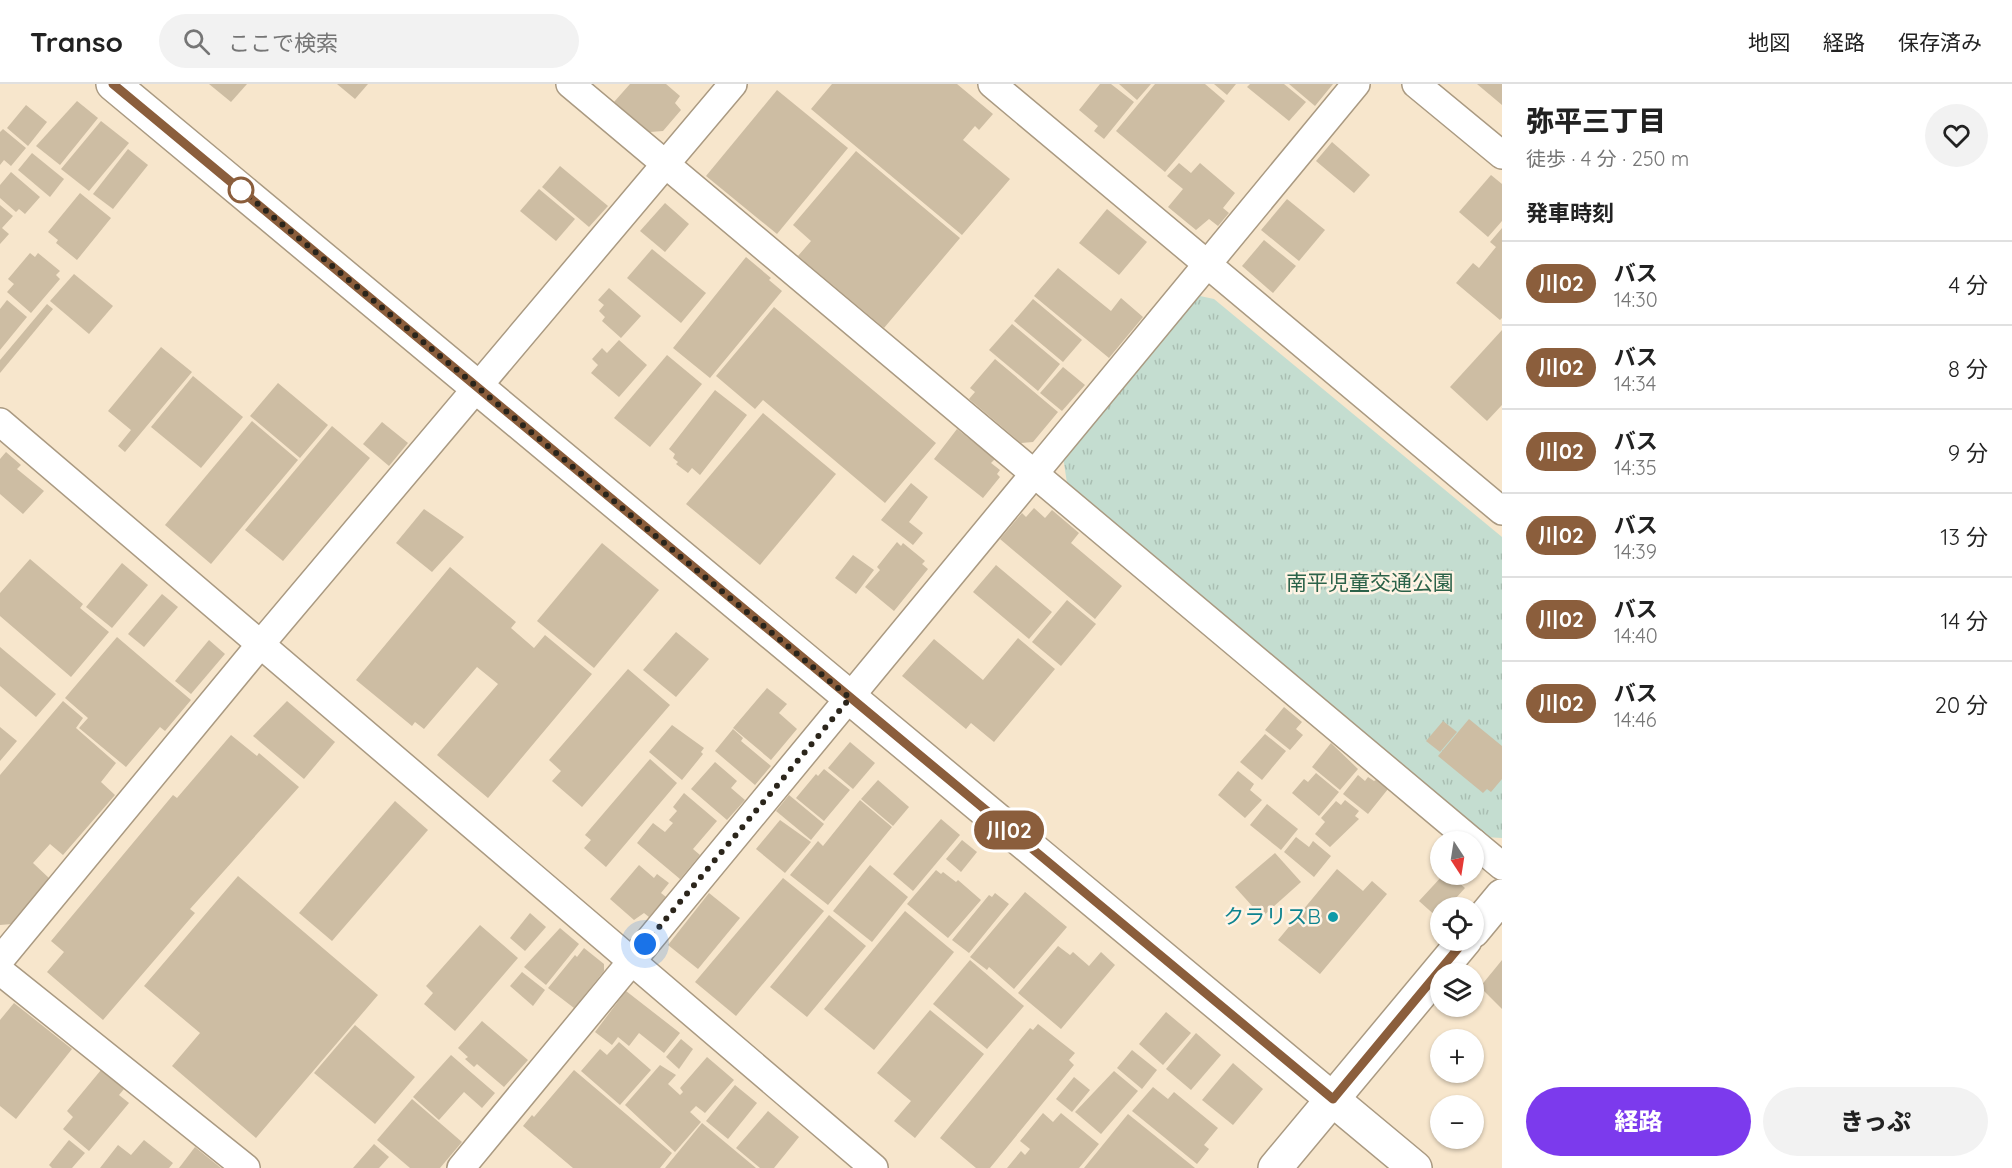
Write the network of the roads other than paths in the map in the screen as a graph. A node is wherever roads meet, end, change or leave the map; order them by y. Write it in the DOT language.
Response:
graph roads {
  1 [pos="113,84"];
  2 [pos="570,84"];
  3 [pos="733,84"];
  4 [pos="992,84"];
  5 [pos="1356,84"];
  6 [pos="1416,84"];
  7 [pos="1502,155"];
  8 [pos="667,165"];
  9 [pos="1206,263"];
  10 [pos="479,388"];
  11 [pos="0,422"];
  12 [pos="1032,474"];
  13 [pos="1502,511"];
  14 [pos="259,646"];
  15 [pos="850,698"];
  16 [pos="1460,831"];
  17 [pos="1484,851"];
  18 [pos="1502,866"];
  19 [pos="1502,896"];
  20 [pos="1484,918"];
  21 [pos="1456,951"];
  22 [pos="0,960"];
  23 [pos="631,962"];
  24 [pos="0,970"];
  25 [pos="1333,1099"];
  26 [pos="246,1168"];
  27 [pos="461,1168"];
  28 [pos="873,1168"];
  29 [pos="1275,1168"];
  30 [pos="1415,1168"];
  1 -- 10 [label="street"];
  2 -- 8 [label="street"];
  3 -- 8 [label="street"];
  4 -- 9 [label="street"];
  5 -- 9 [label="street"];
  6 -- 7 [label="street"];
  8 -- 10 [label="street"];
  8 -- 12 [label="street"];
  9 -- 12 [label="street"];
  9 -- 13 [label="street"];
  10 -- 14 [label="street"];
  10 -- 15 [label="street"];
  11 -- 14 [label="street"];
  12 -- 15 [label="street"];
  12 -- 16 [label="street"];
  14 -- 22 [label="street"];
  14 -- 23 [label="street"];
  15 -- 23 [label="street"];
  15 -- 25 [label="street"];
  17 -- 18 [label="street"];
  19 -- 20 [label="street"];
  21 -- 25 [label="street"];
  23 -- 27 [label="street"];
  23 -- 28 [label="street"];
  24 -- 26 [label="street"];
  25 -- 29 [label="street"];
  25 -- 30 [label="street"];
}
